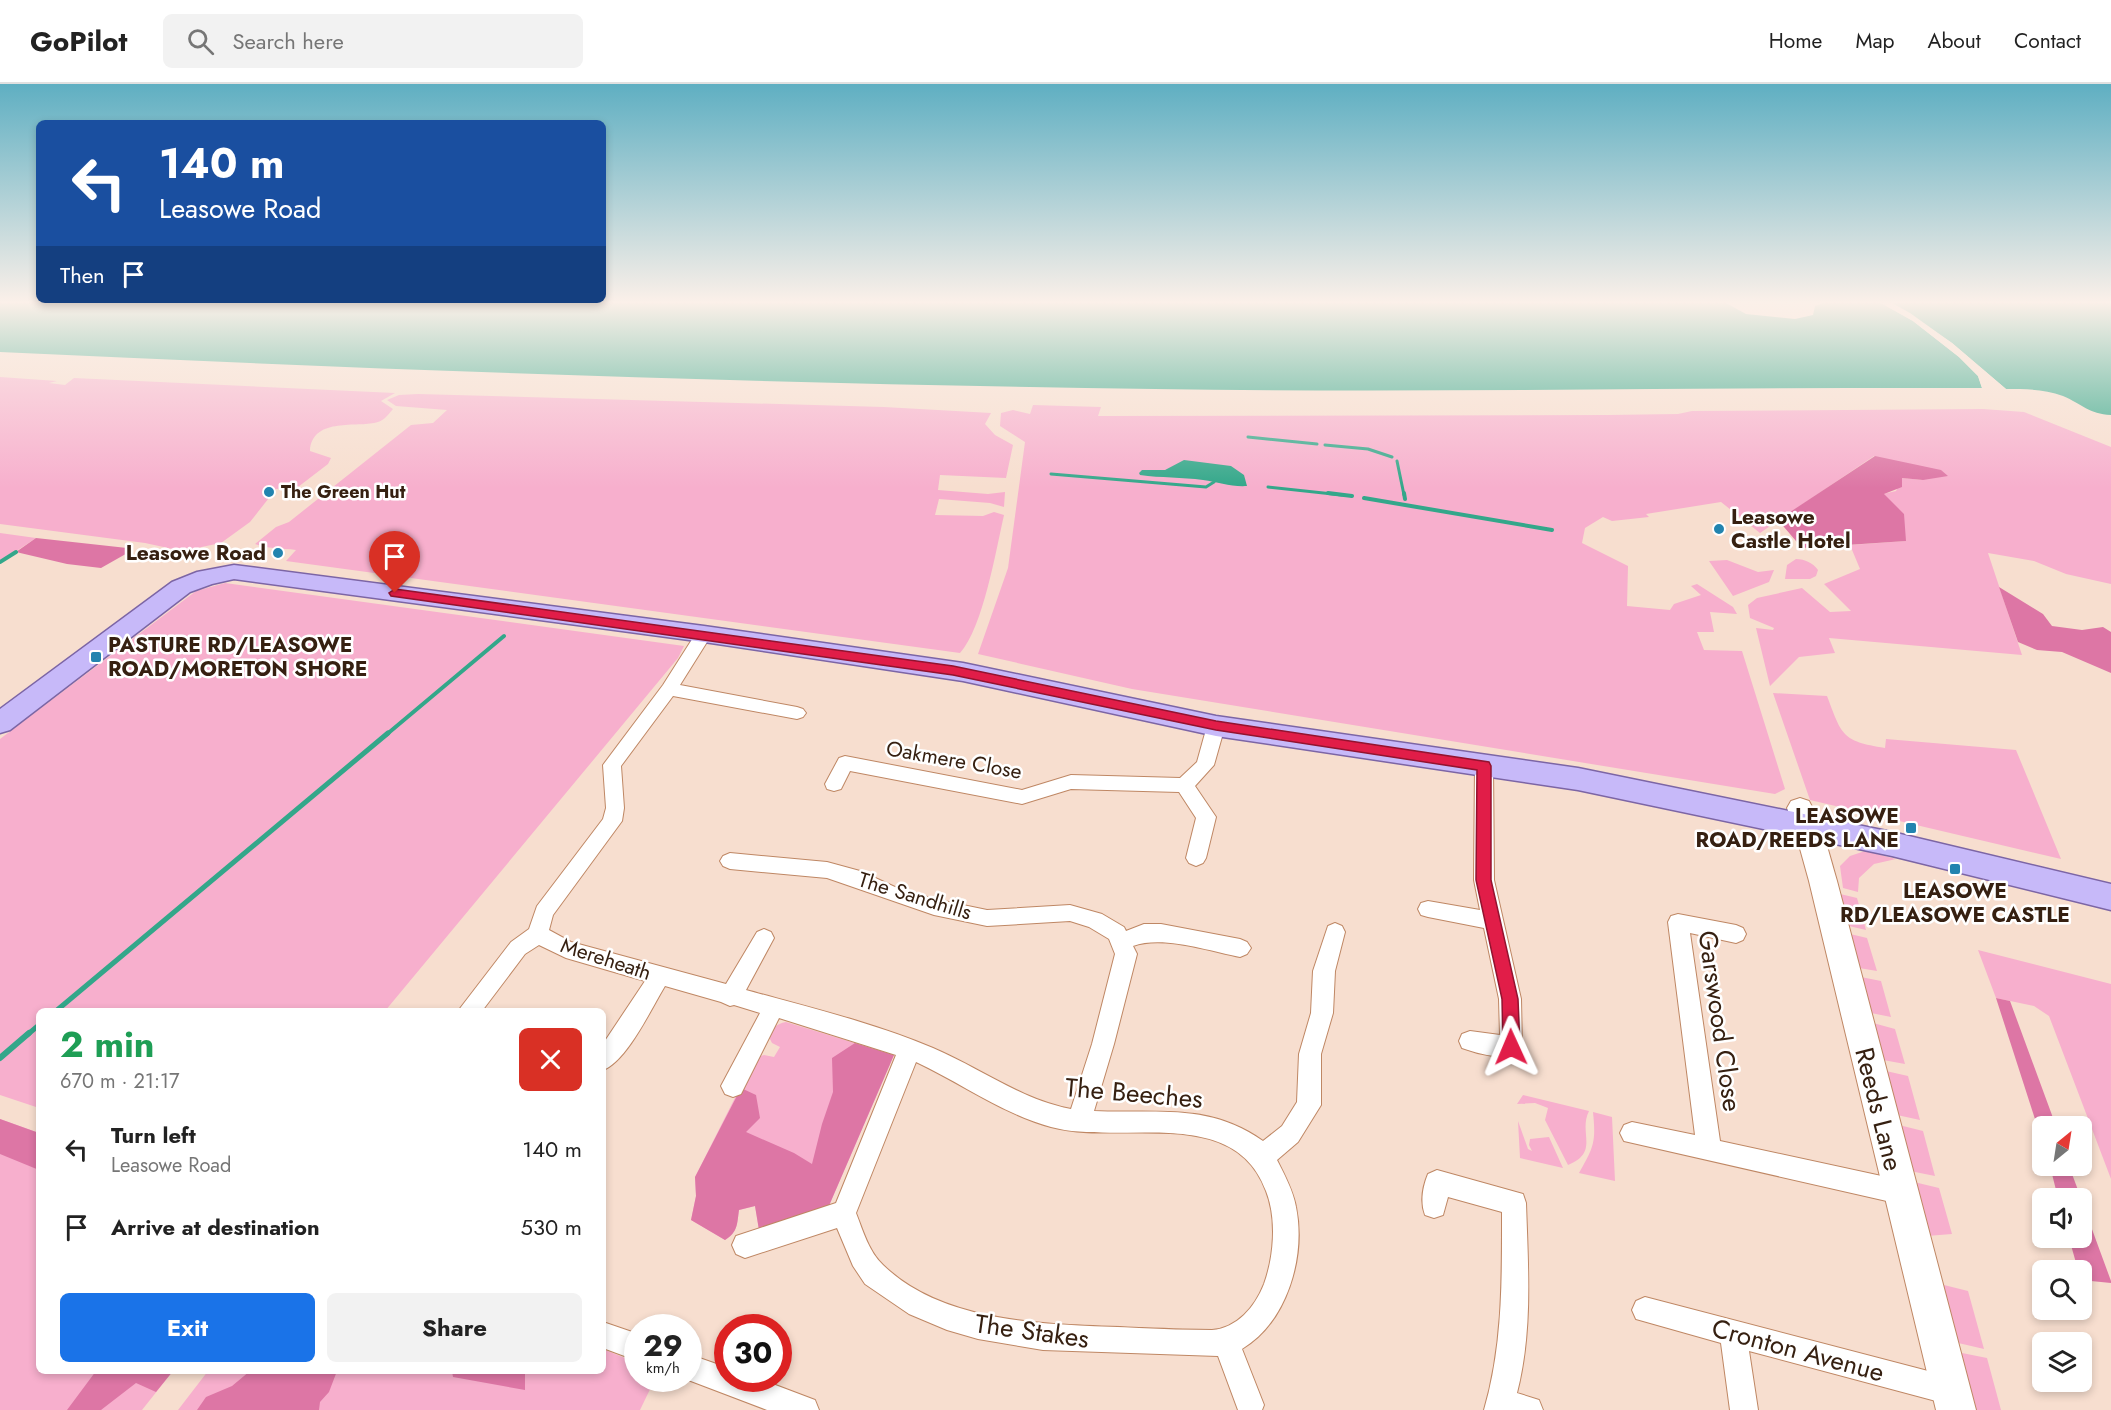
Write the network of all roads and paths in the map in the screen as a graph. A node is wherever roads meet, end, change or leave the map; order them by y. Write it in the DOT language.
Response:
graph roads {
  1 [pos="704,634"];
  2 [pos="669,689"];
  3 [pos="797,713"];
  4 [pos="0,723"];
  5 [pos="1216,726"];
  6 [pos="1484,766"];
  7 [pos="834,784"];
  8 [pos="1184,784"];
  9 [pos="1804,818"];
  10 [pos="1196,858"];
  11 [pos="730,861"];
  12 [pos="2111,881"];
  13 [pos="2111,897"];
  14 [pos="1428,909"];
  15 [pos="1493,921"];
  16 [pos="1335,932"];
  17 [pos="538,934"];
  18 [pos="1736,934"];
  19 [pos="764,938"];
  20 [pos="1121,942"];
  21 [pos="1240,948"];
  22 [pos="660,976"];
  23 [pos="730,997"];
  24 [pos="471,1008"];
  25 [pos="773,1008"];
  26 [pos="1470,1041"];
  27 [pos="910,1049"];
  28 [pos="606,1057"];
  29 [pos="733,1086"];
  30 [pos="1079,1120"];
  31 [pos="1632,1133"];
  32 [pos="1709,1150"];
  33 [pos="1262,1157"];
  34 [pos="1900,1192"];
  35 [pos="1434,1206"];
  36 [pos="844,1213"];
  37 [pos="745,1245"];
  38 [pos="1645,1310"];
  39 [pos="1733,1333"];
  40 [pos="606,1336"];
  41 [pos="624,1343"];
  42 [pos="1226,1343"];
  43 [pos="702,1371"];
  44 [pos="1954,1400"];
  45 [pos="1250,1406"];
  46 [pos="1499,1406"];
  47 [pos="805,1410"];
  48 [pos="1530,1410"];
  49 [pos="1744,1410"];
  1 -- 2 [label="street, Mereheath"];
  1 -- 4 [label="main road"];
  1 -- 5 [label="main road"];
  2 -- 3 [label="street"];
  2 -- 17 [label="street, Mereheath"];
  5 -- 6 [label="main road"];
  5 -- 8 [label="street"];
  6 -- 9 [label="main road"];
  6 -- 15 [label="street"];
  7 -- 8 [label="street, Oakmere Close"];
  8 -- 10 [label="street"];
  9 -- 12 [label="main road"];
  9 -- 13 [label="main road"];
  9 -- 34 [label="street, Reeds Lane"];
  11 -- 20 [label="street, The Sandhills"];
  14 -- 15 [label="street"];
  15 -- 26 [label="street"];
  16 -- 33 [label="street"];
  17 -- 22 [label="street, Mereheath"];
  17 -- 24 [label="street"];
  18 -- 32 [label="street, Garswood Close"];
  19 -- 23 [label="street"];
  20 -- 21 [label="street"];
  20 -- 30 [label="street"];
  22 -- 23 [label="street, Mereheath"];
  22 -- 28 [label="street"];
  23 -- 25 [label="street, Mereheath"];
  25 -- 27 [label="street, Mereheath"];
  25 -- 29 [label="street"];
  27 -- 30 [label="street, The Beeches"];
  27 -- 36 [label="street"];
  30 -- 33 [label="street, The Beeches"];
  31 -- 32 [label="street"];
  32 -- 34 [label="street"];
  33 -- 42 [label="street"];
  34 -- 44 [label="street, Reeds Lane"];
  35 -- 46 [label="street"];
  36 -- 37 [label="street"];
  36 -- 42 [label="street, The Stakes"];
  38 -- 39 [label="street, Cronton Avenue"];
  39 -- 44 [label="street, Cronton Avenue"];
  39 -- 49 [label="street"];
  40 -- 41 [label="street"];
  42 -- 45 [label="street"];
  43 -- 47 [label="street"];
  46 -- 48 [label="street"];
}
